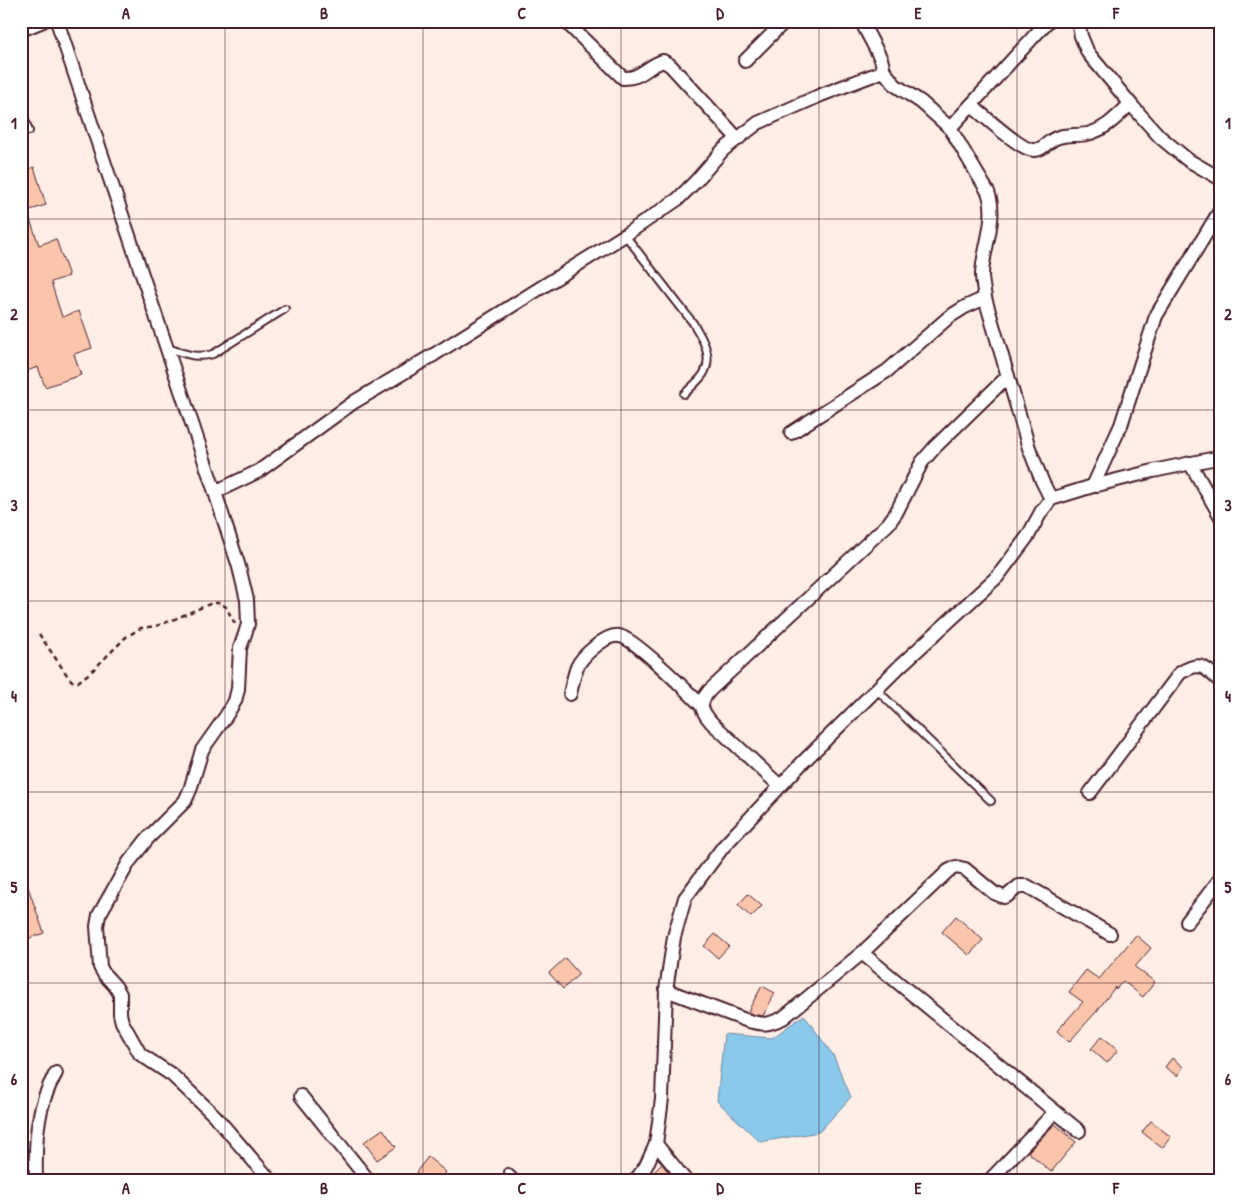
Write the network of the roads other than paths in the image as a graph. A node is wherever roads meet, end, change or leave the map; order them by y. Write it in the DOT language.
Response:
graph roads {
  1 [pos="43,21"];
  2 [pos="57,21"];
  3 [pos="565,21"];
  4 [pos="785,21"];
  5 [pos="861,21"];
  6 [pos="1048,21"];
  7 [pos="1078,21"];
  8 [pos="21,30"];
  9 [pos="745,61"];
  10 [pos="884,71"];
  11 [pos="1130,104"];
  12 [pos="971,105"];
  13 [pos="21,109"];
  14 [pos="950,128"];
  15 [pos="29,130"];
  16 [pos="738,139"];
  17 [pos="1221,179"];
  18 [pos="1221,209"];
  19 [pos="625,235"];
  20 [pos="984,298"];
  21 [pos="285,309"];
  22 [pos="167,348"];
  23 [pos="1008,376"];
  24 [pos="684,394"];
  25 [pos="791,433"];
  26 [pos="1221,457"];
  27 [pos="1190,463"];
  28 [pos="1093,486"];
  29 [pos="215,492"];
  30 [pos="1051,499"];
  31 [pos="1221,517"];
  32 [pos="1221,682"];
  33 [pos="876,690"];
  34 [pos="570,694"];
  35 [pos="702,706"];
  36 [pos="780,786"];
  37 [pos="1090,793"];
  38 [pos="991,801"];
  39 [pos="1221,878"];
  40 [pos="1187,922"];
  41 [pos="1110,934"];
  42 [pos="862,953"];
  43 [pos="666,990"];
  44 [pos="56,1073"];
  45 [pos="301,1096"];
  46 [pos="1055,1112"];
  47 [pos="1078,1131"];
  48 [pos="656,1144"];
  49 [pos="508,1172"];
  50 [pos="36,1181"];
  51 [pos="271,1181"];
  52 [pos="369,1181"];
  53 [pos="518,1181"];
  54 [pos="635,1181"];
  55 [pos="686,1181"];
  56 [pos="989,1181"];
  1 -- 8 [label="street"];
  2 -- 22 [label="street"];
  3 -- 16 [label="street"];
  4 -- 9 [label="street"];
  5 -- 10 [label="street"];
  6 -- 12 [label="street"];
  7 -- 11 [label="street"];
  10 -- 14 [label="street"];
  10 -- 16 [label="street"];
  11 -- 12 [label="street"];
  11 -- 17 [label="street"];
  12 -- 14 [label="street"];
  13 -- 15 [label="lane"];
  14 -- 20 [label="street"];
  16 -- 19 [label="street"];
  18 -- 28 [label="street"];
  19 -- 24 [label="lane"];
  19 -- 29 [label="street"];
  20 -- 23 [label="street"];
  20 -- 25 [label="street"];
  21 -- 22 [label="lane"];
  22 -- 29 [label="street"];
  23 -- 30 [label="street"];
  23 -- 35 [label="street"];
  26 -- 27 [label="street"];
  27 -- 28 [label="street"];
  27 -- 31 [label="street"];
  28 -- 30 [label="street"];
  29 -- 51 [label="street"];
  30 -- 33 [label="street"];
  32 -- 37 [label="street"];
  33 -- 36 [label="street"];
  33 -- 38 [label="lane"];
  34 -- 35 [label="street"];
  35 -- 36 [label="street"];
  36 -- 43 [label="street"];
  39 -- 40 [label="street"];
  41 -- 42 [label="street"];
  42 -- 43 [label="street"];
  42 -- 46 [label="street"];
  43 -- 48 [label="street"];
  44 -- 50 [label="street"];
  45 -- 52 [label="street"];
  46 -- 47 [label="street"];
  46 -- 56 [label="street"];
  48 -- 54 [label="street"];
  48 -- 55 [label="street"];
  49 -- 53 [label="lane"];
}
